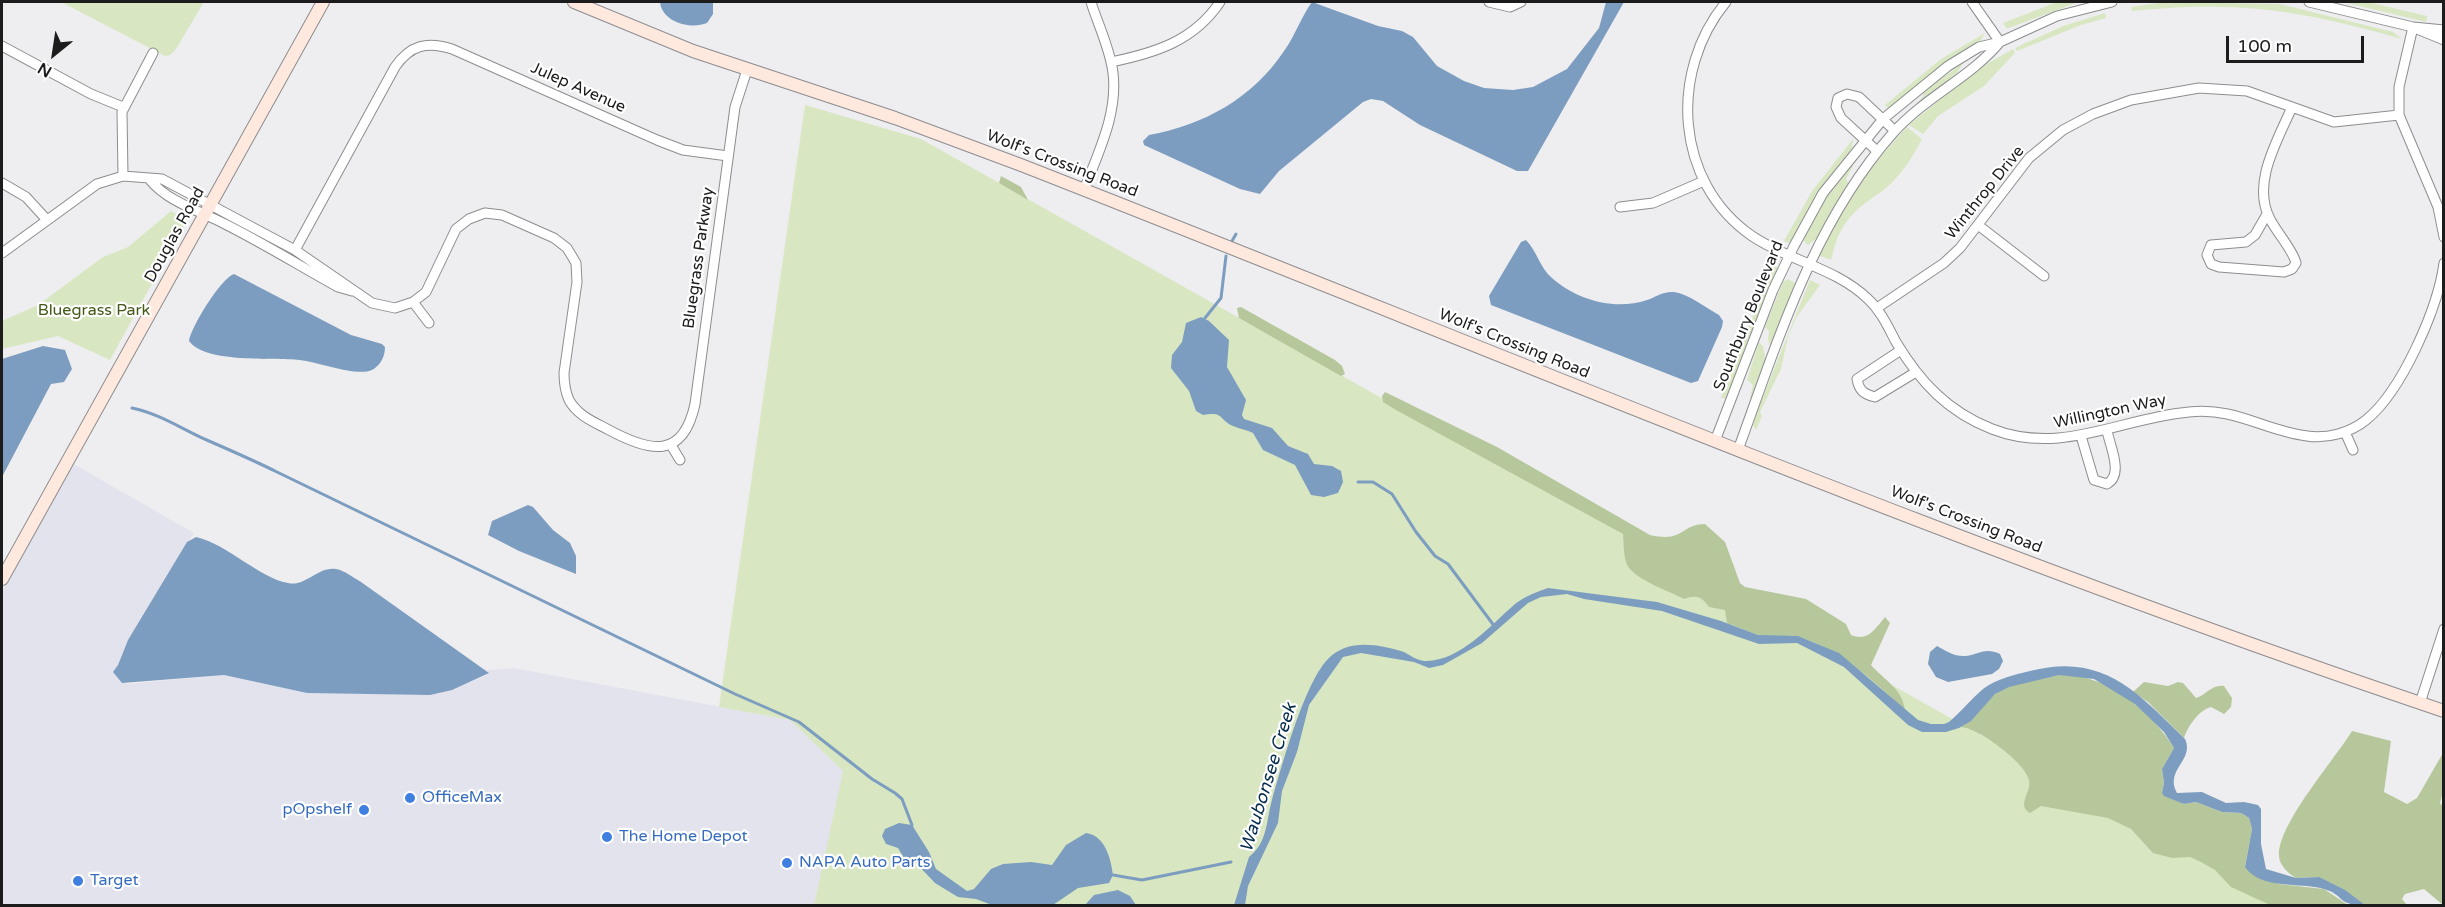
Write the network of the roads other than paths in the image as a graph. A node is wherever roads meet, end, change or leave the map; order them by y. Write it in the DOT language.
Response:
graph roads {
  1 [pos="323,2"];
  2 [pos="574,2"];
  3 [pos="1091,2"];
  4 [pos="1221,2"];
  5 [pos="1489,2"];
  6 [pos="1521,2"];
  7 [pos="1726,2"];
  8 [pos="1972,2"];
  9 [pos="2112,2"];
  10 [pos="2309,2"];
  11 [pos="2412,27"];
  12 [pos="2444,30"];
  13 [pos="2444,40"];
  14 [pos="2000,42"];
  15 [pos="2,45"];
  16 [pos="153,53"];
  17 [pos="1111,62"];
  18 [pos="747,70"];
  19 [pos="123,107"];
  20 [pos="2292,107"];
  21 [pos="2399,115"];
  22 [pos="1882,119"];
  23 [pos="1895,131"];
  24 [pos="1864,140"];
  25 [pos="1877,152"];
  26 [pos="728,156"];
  27 [pos="123,176"];
  28 [pos="1704,181"];
  29 [pos="2,183"];
  30 [pos="1084,190"];
  31 [pos="1620,207"];
  32 [pos="208,209"];
  33 [pos="2267,214"];
  34 [pos="47,220"];
  35 [pos="1978,225"];
  36 [pos="2444,237"];
  37 [pos="295,250"];
  38 [pos="2,253"];
  39 [pos="1788,256"];
  40 [pos="2444,262"];
  41 [pos="1809,265"];
  42 [pos="2044,276"];
  43 [pos="354,292"];
  44 [pos="413,302"];
  45 [pos="1877,308"];
  46 [pos="429,323"];
  47 [pos="1901,350"];
  48 [pos="1916,372"];
  49 [pos="2107,431"];
  50 [pos="2345,432"];
  51 [pos="2082,436"];
  52 [pos="1715,441"];
  53 [pos="671,445"];
  54 [pos="1738,450"];
  55 [pos="2353,450"];
  56 [pos="680,460"];
  57 [pos="2,579"];
  58 [pos="2444,629"];
  59 [pos="2420,703"];
  60 [pos="2444,711"];
  1 -- 32 [label="main road, Douglas Road"];
  2 -- 18 [label="main road, Wolf's Crossing Road"];
  3 -- 17 [label="street"];
  4 -- 17 [label="street"];
  5 -- 6 [label="street"];
  7 -- 28 [label="street, Willington Way"];
  8 -- 14 [label="street"];
  9 -- 14 [label="street, Southbury Boulevard"];
  10 -- 11 [label="street"];
  11 -- 12 [label="street"];
  11 -- 13 [label="street"];
  11 -- 21 [label="street"];
  14 -- 22 [label="street, Southbury Boulevard"];
  14 -- 23 [label="street, Southbury Boulevard"];
  15 -- 19 [label="street"];
  16 -- 19 [label="street"];
  17 -- 30 [label="street"];
  18 -- 26 [label="street, Bluegrass Parkway"];
  18 -- 30 [label="main road, Wolf's Crossing Road"];
  19 -- 27 [label="street"];
  20 -- 21 [label="street, Winthrop Drive"];
  20 -- 33 [label="street"];
  20 -- 35 [label="street, Winthrop Drive"];
  21 -- 36 [label="street"];
  22 -- 23 [label="street"];
  22 -- 24 [label="street, Southbury Boulevard"];
  22 -- 24 [label="street"];
  23 -- 25 [label="street, Southbury Boulevard"];
  24 -- 25 [label="street"];
  24 -- 39 [label="street, Southbury Boulevard"];
  25 -- 41 [label="street, Southbury Boulevard"];
  26 -- 37 [label="street, Julep Avenue"];
  26 -- 53 [label="street, Bluegrass Parkway"];
  27 -- 32 [label="street"];
  27 -- 34 [label="street"];
  28 -- 31 [label="street"];
  28 -- 39 [label="street, Willington Way"];
  29 -- 34 [label="street"];
  30 -- 52 [label="main road, Wolf's Crossing Road"];
  32 -- 37 [label="street"];
  32 -- 43 [label="street"];
  32 -- 57 [label="main road, Douglas Road"];
  33 -- 33 [label="street"];
  34 -- 38 [label="street"];
  35 -- 42 [label="street"];
  35 -- 45 [label="street, Winthrop Drive"];
  37 -- 43 [label="street"];
  39 -- 41 [label="street, Willington Way"];
  39 -- 52 [label="street, Southbury Boulevard"];
  40 -- 50 [label="street, Willington Way"];
  41 -- 45 [label="street, Willington Way"];
  41 -- 54 [label="street, Southbury Boulevard"];
  43 -- 44 [label="street"];
  44 -- 46 [label="street"];
  44 -- 53 [label="street"];
  45 -- 47 [label="street, Willington Way"];
  47 -- 48 [label="street, Willington Way"];
  47 -- 48 [label="street"];
  48 -- 51 [label="street, Willington Way"];
  49 -- 50 [label="street, Willington Way"];
  49 -- 51 [label="street, Willington Way"];
  49 -- 51 [label="street"];
  50 -- 55 [label="street"];
  52 -- 54 [label="main road, Wolf's Crossing Road"];
  53 -- 56 [label="street"];
  54 -- 59 [label="main road, Wolf's Crossing Road"];
  58 -- 59 [label="street"];
  59 -- 60 [label="main road, Wolf's Crossing Road"];
}
